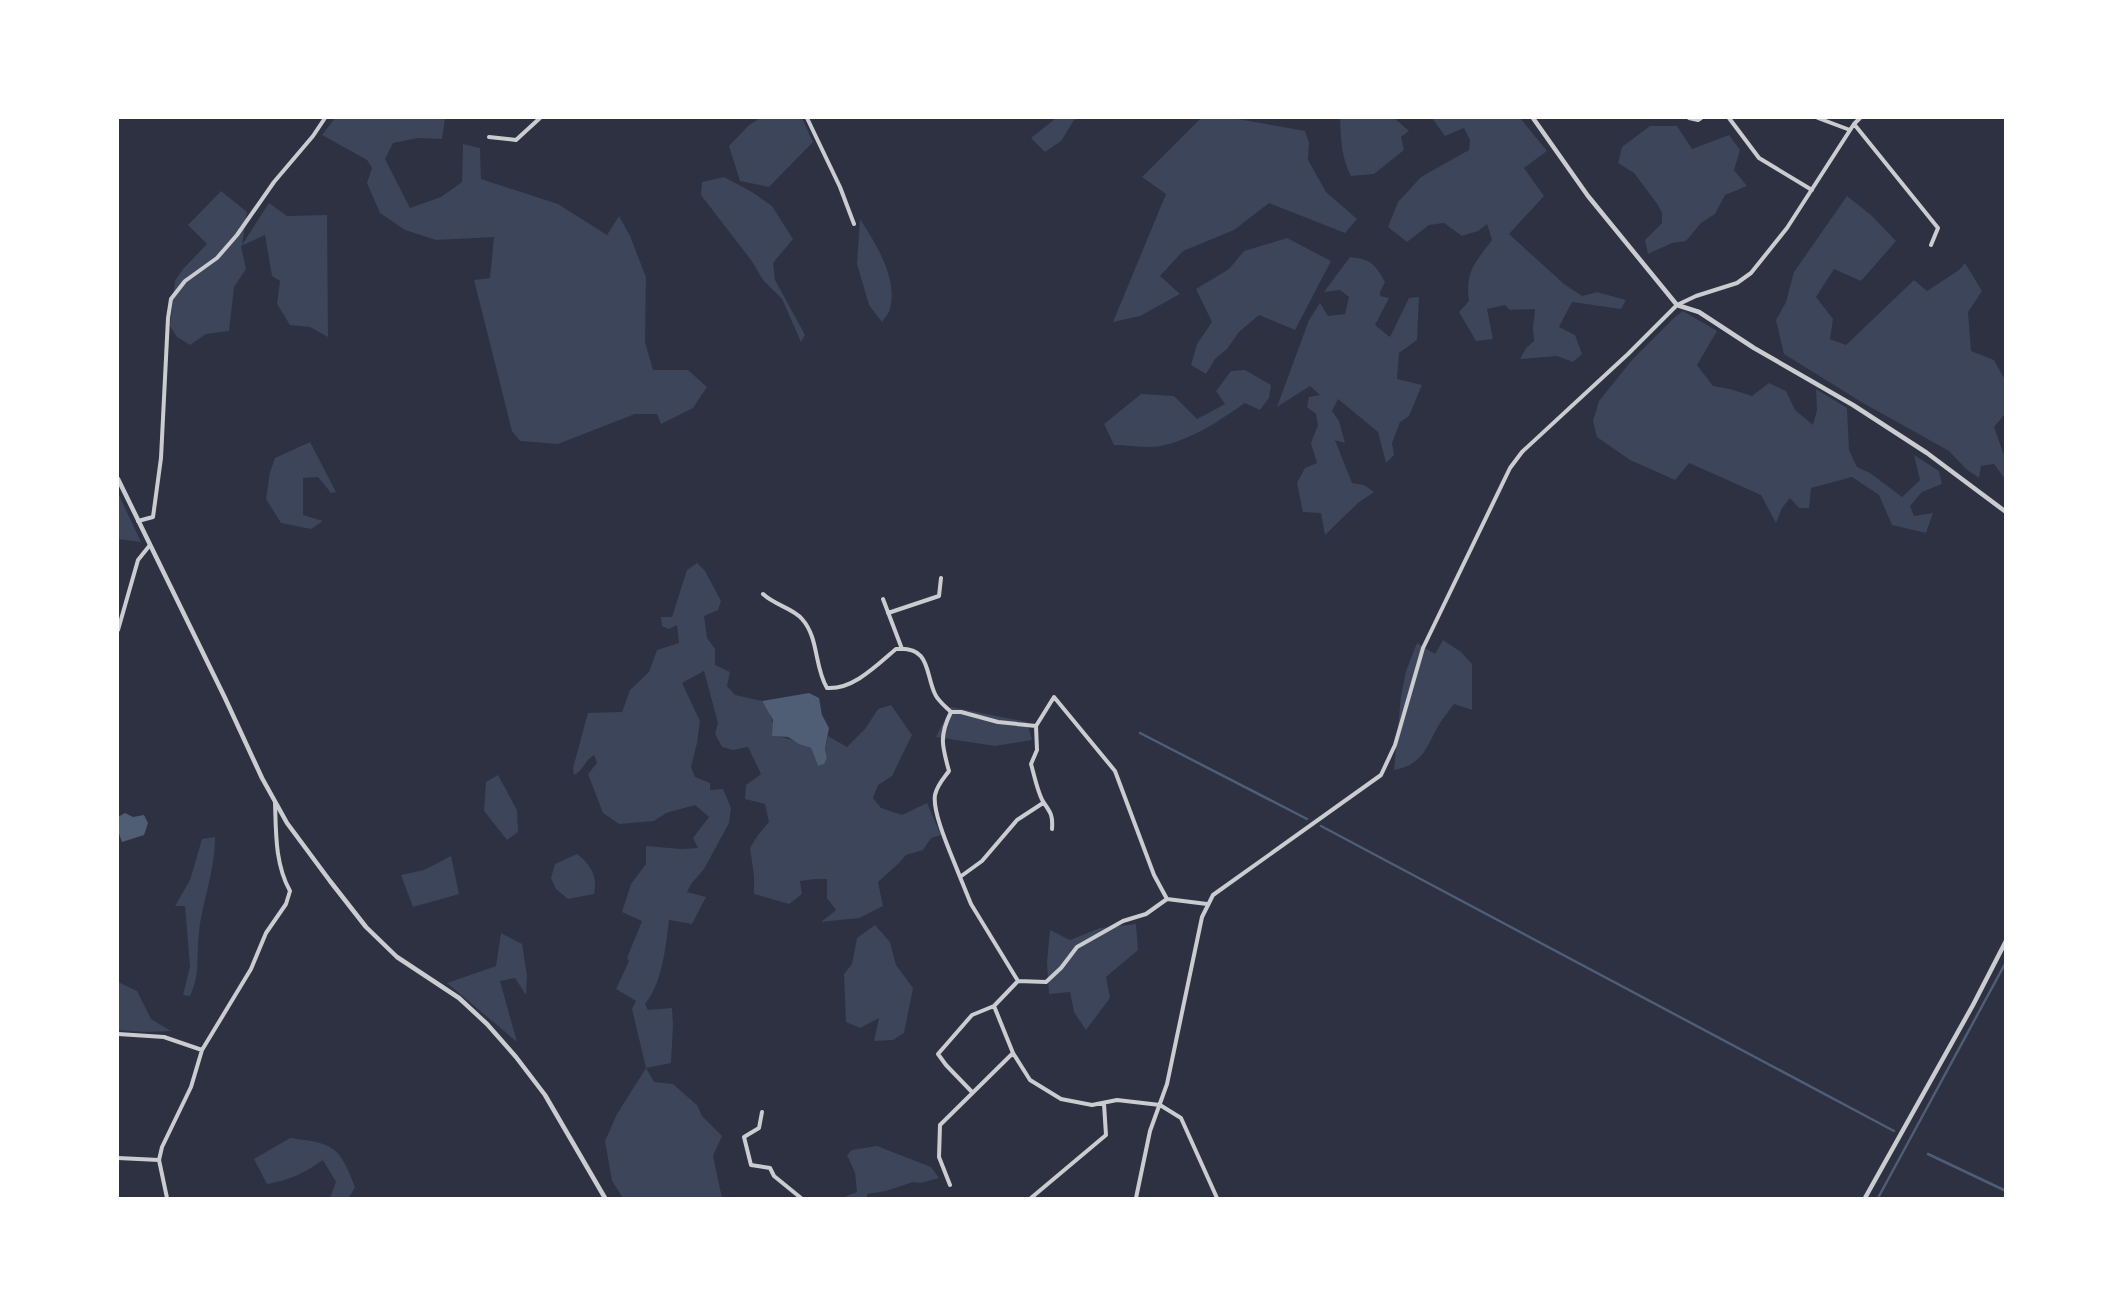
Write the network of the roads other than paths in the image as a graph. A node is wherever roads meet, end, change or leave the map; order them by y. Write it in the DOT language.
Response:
graph roads {
  1 [pos="325,118"];
  2 [pos="540,118"];
  3 [pos="807,118"];
  4 [pos="1533,118"];
  5 [pos="1689,118"];
  6 [pos="1701,118"];
  7 [pos="1729,118"];
  8 [pos="1818,118"];
  9 [pos="1860,118"];
  10 [pos="1854,124"];
  11 [pos="1850,130"];
  12 [pos="489,137"];
  13 [pos="1812,190"];
  14 [pos="854,224"];
  15 [pos="1931,246"];
  16 [pos="1677,305"];
  17 [pos="118,479"];
  18 [pos="2006,512"];
  19 [pos="138,521"];
  20 [pos="150,545"];
  21 [pos="941,578"];
  22 [pos="763,594"];
  23 [pos="883,599"];
  24 [pos="888,613"];
  25 [pos="118,630"];
  26 [pos="902,649"];
  27 [pos="951,712"];
  28 [pos="1036,726"];
  29 [pos="274,798"];
  30 [pos="1044,803"];
  31 [pos="1052,829"];
  32 [pos="960,877"];
  33 [pos="1167,899"];
  34 [pos="1207,904"];
  35 [pos="2006,941"];
  36 [pos="1018,981"];
  37 [pos="994,1006"];
  38 [pos="118,1034"];
  39 [pos="202,1050"];
  40 [pos="1013,1054"];
  41 [pos="972,1092"];
  42 [pos="1104,1104"];
  43 [pos="1160,1105"];
  44 [pos="762,1112"];
  45 [pos="118,1158"];
  46 [pos="159,1160"];
  47 [pos="950,1185"];
  48 [pos="167,1198"];
  49 [pos="605,1198"];
  50 [pos="801,1198"];
  51 [pos="1031,1198"];
  52 [pos="1136,1198"];
  53 [pos="1217,1198"];
  54 [pos="1865,1198"];
  1 -- 19 [label="street"];
  2 -- 12 [label="street"];
  3 -- 14 [label="street"];
  4 -- 16 [label="street"];
  5 -- 6 [label="street"];
  7 -- 13 [label="street"];
  8 -- 11 [label="street"];
  9 -- 10 [label="street"];
  10 -- 11 [label="street"];
  10 -- 15 [label="street"];
  11 -- 13 [label="street"];
  13 -- 16 [label="street"];
  16 -- 18 [label="street"];
  16 -- 34 [label="street"];
  17 -- 19 [label="street"];
  19 -- 20 [label="street"];
  20 -- 25 [label="street"];
  20 -- 29 [label="street"];
  21 -- 24 [label="street"];
  22 -- 26 [label="street"];
  23 -- 24 [label="street"];
  24 -- 26 [label="street"];
  26 -- 27 [label="street"];
  27 -- 28 [label="street"];
  27 -- 32 [label="street"];
  28 -- 30 [label="street"];
  28 -- 33 [label="street"];
  29 -- 39 [label="street"];
  29 -- 49 [label="street"];
  30 -- 31 [label="street"];
  30 -- 32 [label="street"];
  32 -- 36 [label="street"];
  33 -- 34 [label="street"];
  33 -- 36 [label="street"];
  34 -- 43 [label="street"];
  35 -- 54 [label="street"];
  36 -- 37 [label="street"];
  37 -- 40 [label="street"];
  37 -- 41 [label="street"];
  38 -- 39 [label="street"];
  39 -- 46 [label="street"];
  40 -- 41 [label="street"];
  40 -- 42 [label="street"];
  41 -- 47 [label="street"];
  42 -- 43 [label="street"];
  42 -- 51 [label="street"];
  43 -- 52 [label="street"];
  43 -- 53 [label="street"];
  44 -- 50 [label="street"];
  45 -- 46 [label="street"];
  46 -- 48 [label="street"];
}
